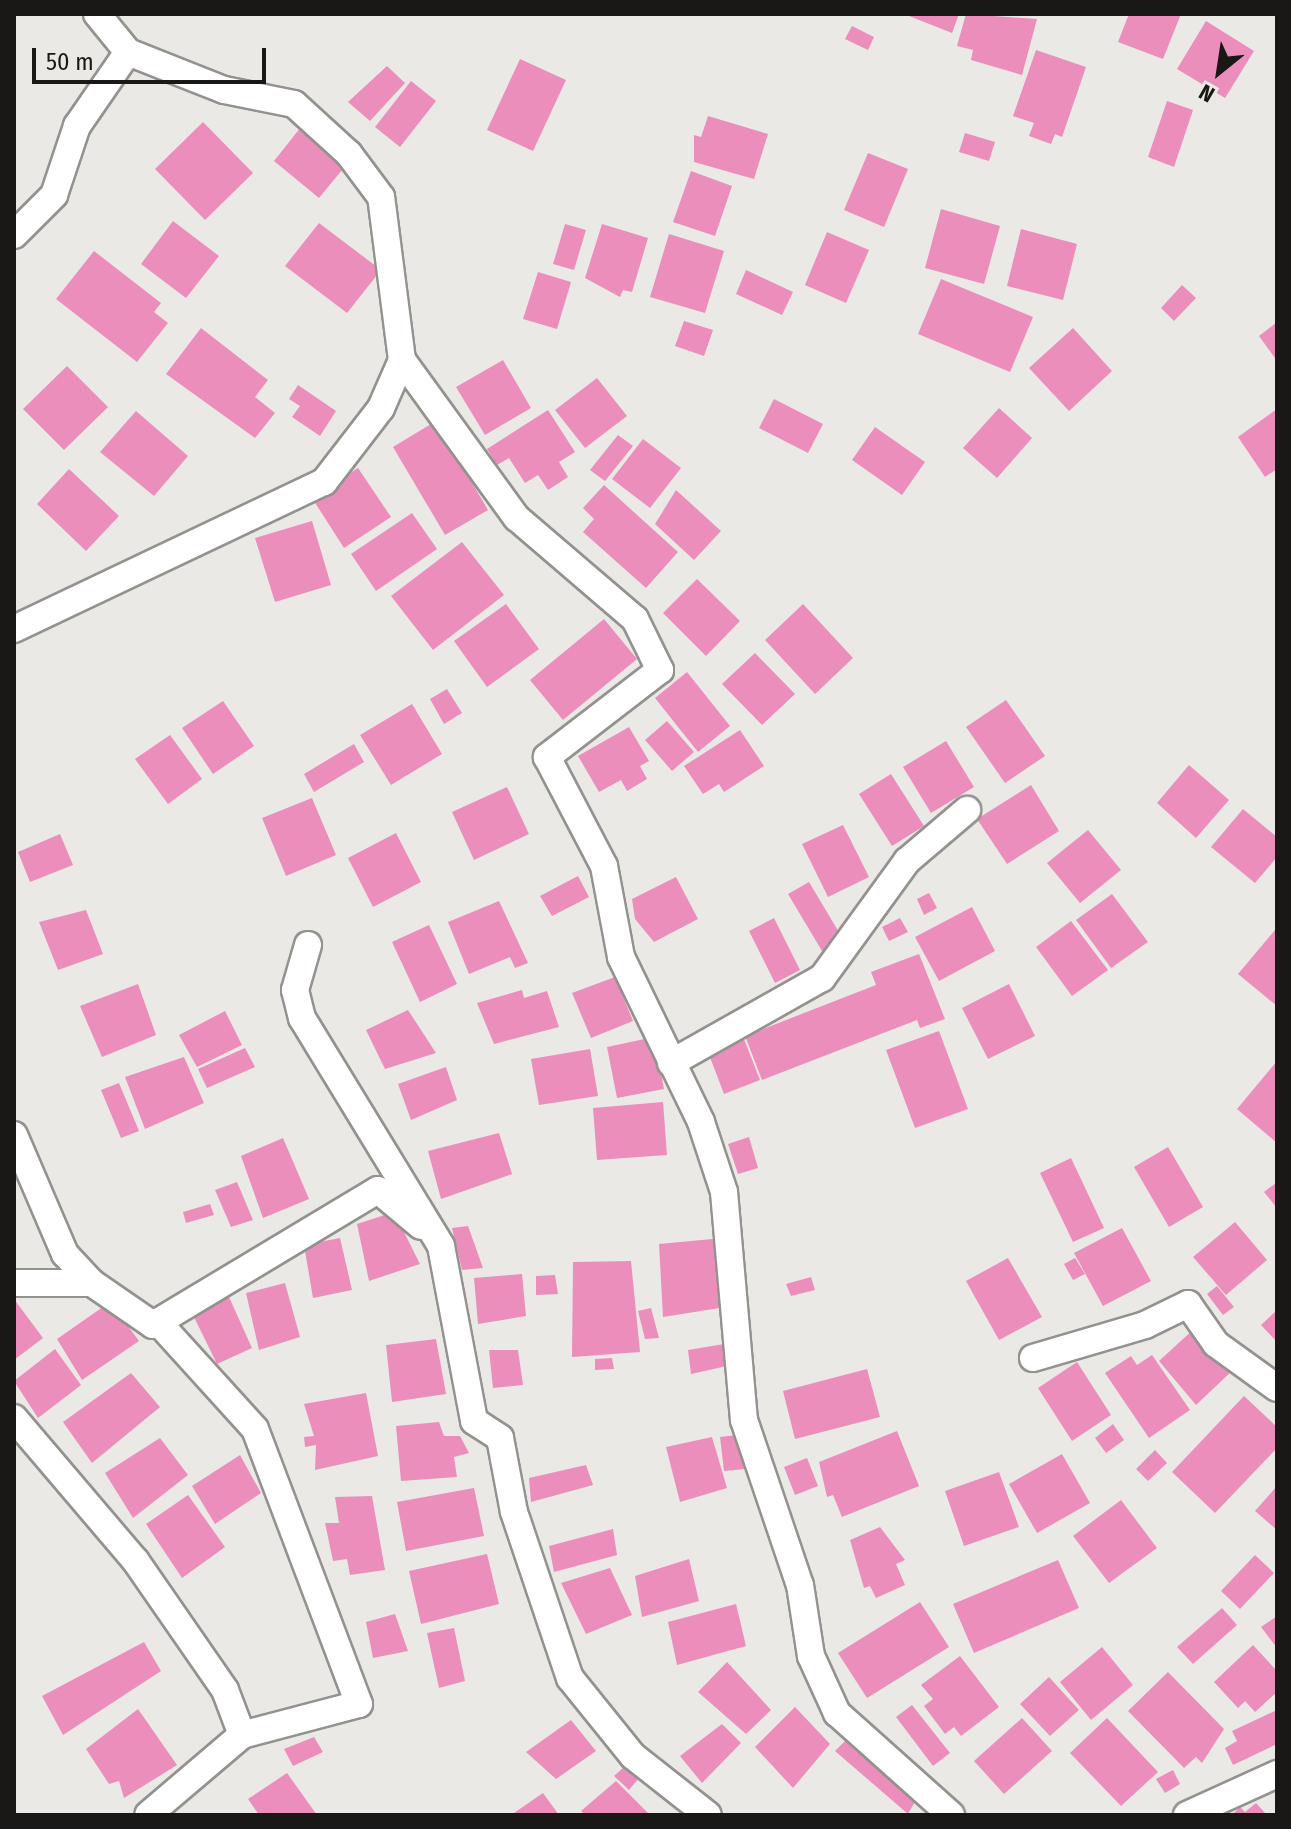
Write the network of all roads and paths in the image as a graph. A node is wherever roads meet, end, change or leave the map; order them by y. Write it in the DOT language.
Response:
graph roads {
  1 [pos="97,14"];
  2 [pos="128,52"];
  3 [pos="14,235"];
  4 [pos="402,360"];
  5 [pos="421,395"];
  6 [pos="381,408"];
  7 [pos="17,620"];
  8 [pos="967,810"];
  9 [pos="308,945"];
  10 [pos="671,1063"];
  11 [pos="14,1135"];
  12 [pos="441,1246"];
  13 [pos="14,1283"];
  14 [pos="92,1283"];
  15 [pos="158,1322"];
  16 [pos="1033,1358"];
  17 [pos="1277,1388"];
  18 [pos="14,1418"];
  19 [pos="242,1735"];
  20 [pos="1277,1774"];
  21 [pos="148,1815"];
  22 [pos="708,1815"];
  23 [pos="951,1815"];
  24 [pos="1187,1815"];
  1 -- 2 [label="street"];
  2 -- 3 [label="street"];
  2 -- 4 [label="street"];
  4 -- 5 [label="street"];
  4 -- 6 [label="street"];
  5 -- 6 [label="street"];
  5 -- 10 [label="street"];
  6 -- 7 [label="street"];
  8 -- 10 [label="street"];
  9 -- 12 [label="street"];
  10 -- 23 [label="street"];
  11 -- 14 [label="street"];
  12 -- 15 [label="street"];
  12 -- 22 [label="street"];
  13 -- 14 [label="street"];
  14 -- 15 [label="street"];
  15 -- 19 [label="street"];
  16 -- 17 [label="street"];
  18 -- 19 [label="street"];
  19 -- 21 [label="street"];
  20 -- 24 [label="street"];
}
